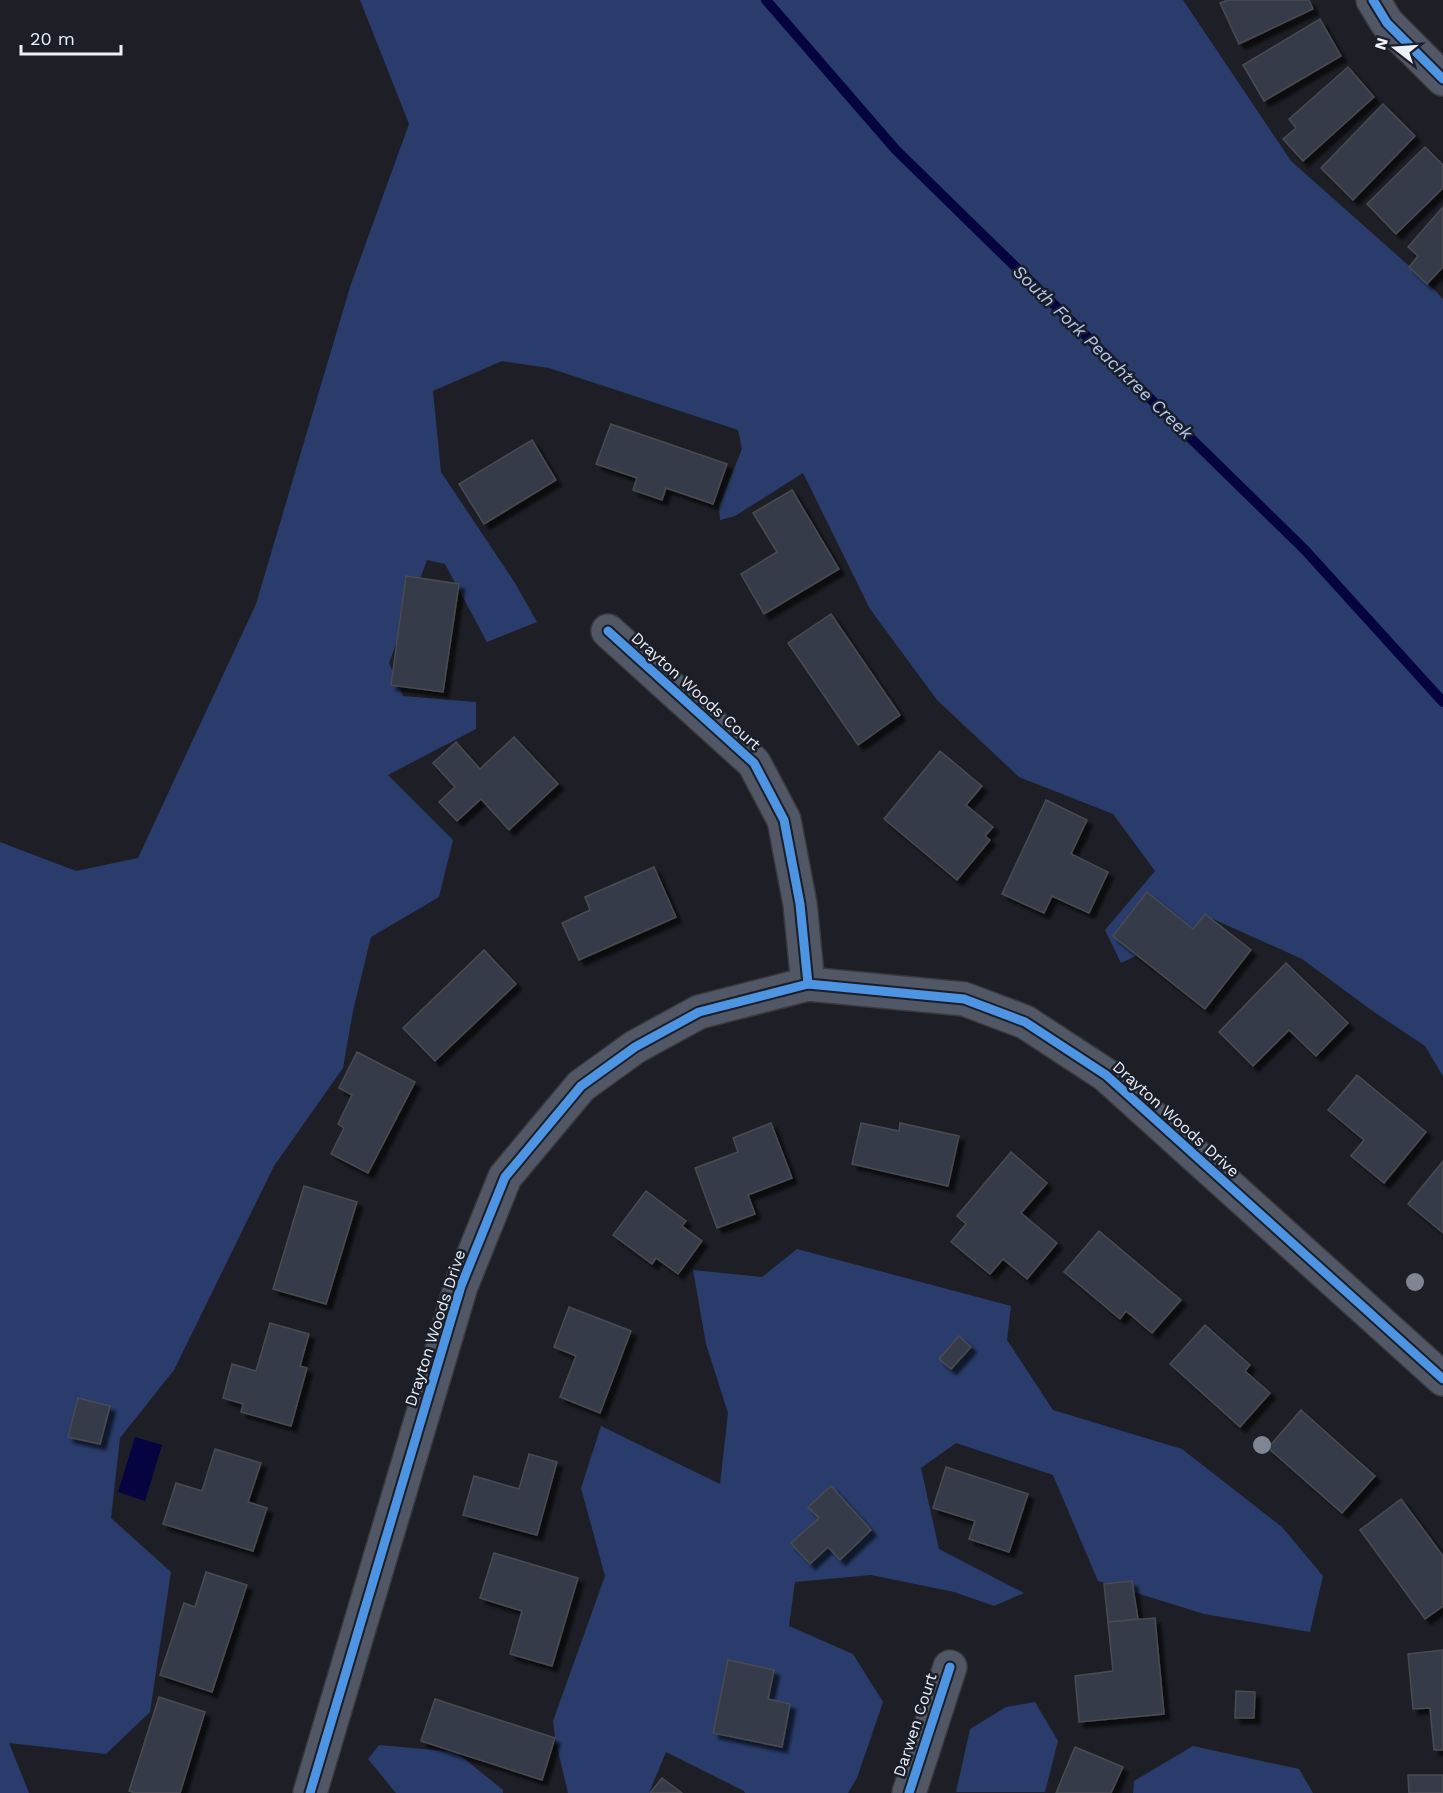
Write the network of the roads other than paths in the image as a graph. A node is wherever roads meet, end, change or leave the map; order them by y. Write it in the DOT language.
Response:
graph roads {
  1 [pos="1373,0"];
  2 [pos="1443,79"];
  3 [pos="608,631"];
  4 [pos="808,984"];
  5 [pos="1443,1379"];
  6 [pos="950,1667"];
  7 [pos="310,1793"];
  8 [pos="909,1793"];
  1 -- 2 [label="street"];
  3 -- 4 [label="street, Drayton Woods Court"];
  4 -- 5 [label="street, Drayton Woods Drive"];
  4 -- 7 [label="street, Drayton Woods Drive"];
  6 -- 8 [label="street, Darwen Court"];
}
